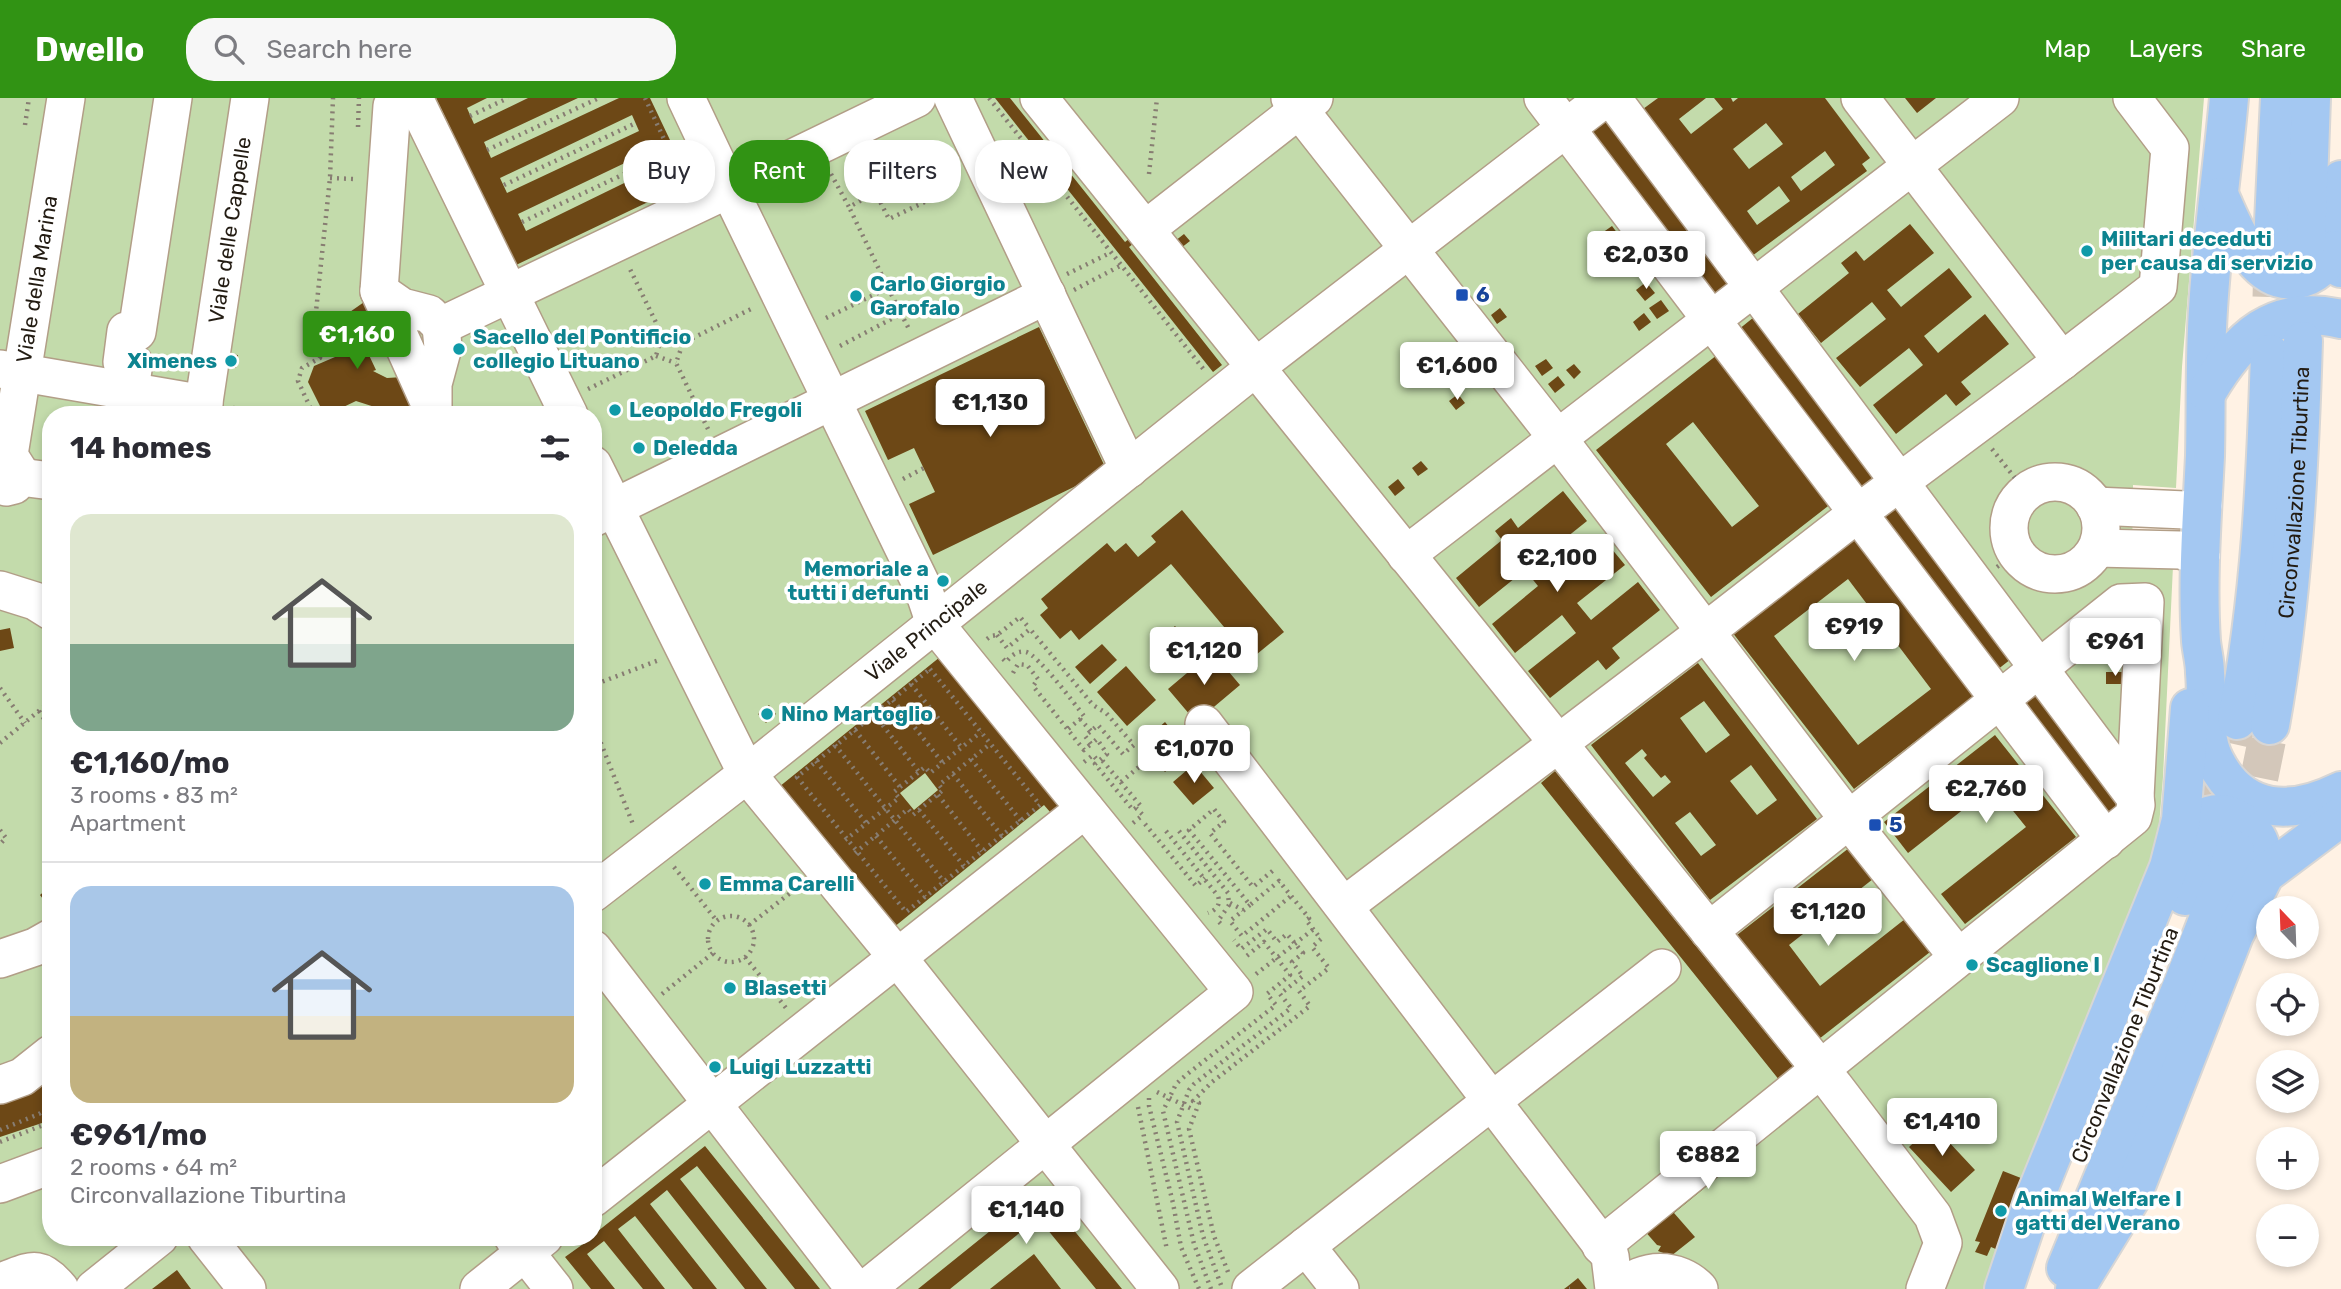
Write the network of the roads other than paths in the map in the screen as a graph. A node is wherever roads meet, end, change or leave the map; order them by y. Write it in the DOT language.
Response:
graph roads {
  1 [pos="66,98"];
  2 [pos="173,98"];
  3 [pos="250,98"];
  4 [pos="396,98"];
  5 [pos="414,98"];
  6 [pos="686,98"];
  7 [pos="917,98"];
  8 [pos="953,98"];
  9 [pos="1039,98"];
  10 [pos="1543,98"];
  11 [pos="1605,98"];
  12 [pos="1612,98"];
  13 [pos="1860,98"];
  14 [pos="2000,98"];
  15 [pos="2132,98"];
  16 [pos="2229,98"];
  17 [pos="2280,98"];
  18 [pos="2311,98"];
  19 [pos="1301,102"];
  20 [pos="1566,129"];
  21 [pos="830,140"];
  22 [pos="1912,167"];
  23 [pos="2341,180"];
  24 [pos="729,189"];
  25 [pos="2220,197"];
  26 [pos="736,203"];
  27 [pos="1146,229"];
  28 [pos="1409,248"];
  29 [pos="2314,251"];
  30 [pos="1062,287"];
  31 [pos="1754,289"];
  32 [pos="379,291"];
  33 [pos="509,295"];
  34 [pos="1712,321"];
  35 [pos="441,326"];
  36 [pos="2309,332"];
  37 [pos="2062,361"];
  38 [pos="1256,367"];
  39 [pos="11,371"];
  40 [pos="132,375"];
  41 [pos="2207,392"];
  42 [pos="846,394"];
  43 [pos="197,406"];
  44 [pos="203,406"];
  45 [pos="431,406"];
  46 [pos="434,406"];
  47 [pos="564,406"];
  48 [pos="1559,440"];
  49 [pos="1129,469"];
  50 [pos="12,481"];
  51 [pos="1898,483"];
  52 [pos="2203,505"];
  53 [pos="2095,506"];
  54 [pos="604,512"];
  55 [pos="1858,513"];
  56 [pos="2096,548"];
  57 [pos="1406,555"];
  58 [pos="2201,555"];
  59 [pos="0,590"];
  60 [pos="42,605"];
  61 [pos="935,624"];
  62 [pos="1705,632"];
  63 [pos="2201,641"];
  64 [pos="2038,669"];
  65 [pos="1999,700"];
  66 [pos="2253,722"];
  67 [pos="1204,724"];
  68 [pos="1557,743"];
  69 [pos="747,774"];
  70 [pos="2341,791"];
  71 [pos="2135,797"];
  72 [pos="1085,809"];
  73 [pos="2341,817"];
  74 [pos="1849,820"];
  75 [pos="2106,840"];
  76 [pos="2206,841"];
  77 [pos="2272,869"];
  78 [pos="602,887"];
  79 [pos="1331,916"];
  80 [pos="1709,931"];
  81 [pos="42,943"];
  82 [pos="1958,957"];
  83 [pos="898,958"];
  84 [pos="0,959"];
  85 [pos="602,961"];
  86 [pos="1662,968"];
  87 [pos="42,1061"];
  88 [pos="1819,1069"];
  89 [pos="0,1085"];
  90 [pos="1492,1101"];
  91 [pos="713,1104"];
  92 [pos="1045,1144"];
  93 [pos="42,1168"];
  94 [pos="0,1184"];
  95 [pos="602,1191"];
  96 [pos="2132,1196"];
  97 [pos="148,1246"];
  98 [pos="213,1246"];
  99 [pos="523,1246"];
  100 [pos="529,1246"];
  101 [pos="1306,1247"];
  102 [pos="1618,1271"];
  103 [pos="1165,1274"];
  104 [pos="0,1282"];
  105 [pos="1240,1282"];
  106 [pos="46,1284"];
  107 [pos="94,1289"];
  108 [pos="247,1289"];
  109 [pos="479,1289"];
  110 [pos="554,1289"];
  111 [pos="855,1289"];
  112 [pos="866,1289"];
  113 [pos="1340,1289"];
  114 [pos="1699,1289"];
  115 [pos="1924,1289"];
  116 [pos="2004,1289"];
  117 [pos="2025,1289"];
  118 [pos="2058,1289"];
  119 [pos="2076,1289"];
  120 [pos="2094,1289"];
  1 -- 39 [label="lane, Viale della Marina"];
  2 -- 40 [label="lane"];
  3 -- 44 [label="lane, Viale delle Cappelle"];
  4 -- 32 [label="lane"];
  5 -- 33 [label="lane"];
  6 -- 24 [label="lane"];
  7 -- 21 [label="lane"];
  8 -- 30 [label="lane"];
  9 -- 27 [label="lane"];
  10 -- 20 [label="lane"];
  11 -- 20 [label="lane, Viale Principale"];
  12 -- 31 [label="lane"];
  13 -- 22 [label="lane"];
  14 -- 22 [label="lane"];
  15 -- 37 [label="lane"];
  16 -- 25 [label="highway"];
  17 -- 29 [label="highway"];
  18 -- 29 [label="highway"];
  19 -- 27 [label="lane"];
  19 -- 28 [label="lane"];
  20 -- 28 [label="lane, Viale Principale"];
  20 -- 34 [label="lane"];
  22 -- 31 [label="lane"];
  22 -- 37 [label="lane"];
  23 -- 29 [label="highway"];
  24 -- 33 [label="lane"];
  25 -- 29 [label="highway"];
  25 -- 41 [label="highway"];
  26 -- 42 [label="lane"];
  27 -- 38 [label="lane"];
  28 -- 38 [label="lane, Viale Principale"];
  28 -- 48 [label="lane"];
  30 -- 42 [label="lane"];
  30 -- 49 [label="lane"];
  31 -- 34 [label="lane"];
  31 -- 51 [label="lane"];
  32 -- 35 [label="lane"];
  32 -- 45 [label="lane"];
  33 -- 35 [label="lane"];
  33 -- 47 [label="lane"];
  34 -- 48 [label="lane"];
  34 -- 55 [label="lane"];
  35 -- 46 [label="lane"];
  36 -- 41 [label="highway"];
  36 -- 66 [label="highway, Circonvallazione Tiburtina"];
  37 -- 51 [label="lane"];
  38 -- 49 [label="lane, Viale Principale"];
  38 -- 57 [label="lane"];
  39 -- 40 [label="lane"];
  39 -- 50 [label="lane, Viale della Marina"];
  40 -- 43 [label="lane"];
  41 -- 52 [label="highway"];
  42 -- 54 [label="lane"];
  42 -- 61 [label="lane"];
  48 -- 57 [label="lane"];
  48 -- 62 [label="lane"];
  49 -- 61 [label="lane, Viale Principale"];
  51 -- 55 [label="lane"];
  51 -- 64 [label="lane"];
  52 -- 53 [label="lane"];
  52 -- 58 [label="highway"];
  53 -- 56 [label="lane"];
  53 -- 56 [label="lane"];
  54 -- 69 [label="lane"];
  55 -- 62 [label="lane"];
  55 -- 65 [label="lane"];
  56 -- 58 [label="lane"];
  57 -- 68 [label="lane"];
  58 -- 63 [label="highway"];
  59 -- 60 [label="lane"];
  61 -- 69 [label="lane, Viale Principale"];
  61 -- 72 [label="lane"];
  62 -- 68 [label="lane"];
  62 -- 74 [label="lane"];
  63 -- 70 [label="highway"];
  63 -- 76 [label="highway"];
  64 -- 65 [label="lane"];
  64 -- 71 [label="lane"];
  64 -- 71 [label="lane"];
  65 -- 74 [label="lane"];
  65 -- 75 [label="lane"];
  67 -- 79 [label="lane"];
  68 -- 79 [label="lane"];
  68 -- 80 [label="lane"];
  69 -- 78 [label="lane, Viale Principale"];
  69 -- 83 [label="lane"];
  71 -- 75 [label="lane"];
  72 -- 83 [label="lane"];
  72 -- 92 [label="lane"];
  73 -- 77 [label="highway"];
  74 -- 80 [label="lane"];
  74 -- 82 [label="lane"];
  75 -- 82 [label="lane"];
  76 -- 77 [label="highway"];
  76 -- 116 [label="highway"];
  76 -- 117 [label="highway, Circonvallazione Tiburtina"];
  76 -- 118 [label="highway, Circonvallazione Tiburtina"];
  77 -- 96 [label="highway"];
  79 -- 90 [label="lane"];
  80 -- 88 [label="lane"];
  81 -- 84 [label="lane"];
  82 -- 88 [label="lane"];
  83 -- 91 [label="lane"];
  83 -- 92 [label="lane"];
  85 -- 91 [label="lane"];
  86 -- 90 [label="lane"];
  87 -- 89 [label="lane"];
  88 -- 102 [label="lane"];
  88 -- 115 [label="lane"];
  90 -- 101 [label="lane"];
  90 -- 102 [label="lane"];
  91 -- 95 [label="lane"];
  91 -- 111 [label="lane"];
  92 -- 103 [label="lane"];
  92 -- 112 [label="lane"];
  93 -- 94 [label="lane"];
  96 -- 119 [label="highway"];
  96 -- 120 [label="highway"];
  97 -- 107 [label="lane"];
  98 -- 108 [label="lane"];
  99 -- 109 [label="lane"];
  100 -- 110 [label="lane"];
  101 -- 105 [label="lane"];
  101 -- 113 [label="lane"];
  102 -- 114 [label="lane"];
  104 -- 106 [label="lane"];
}
